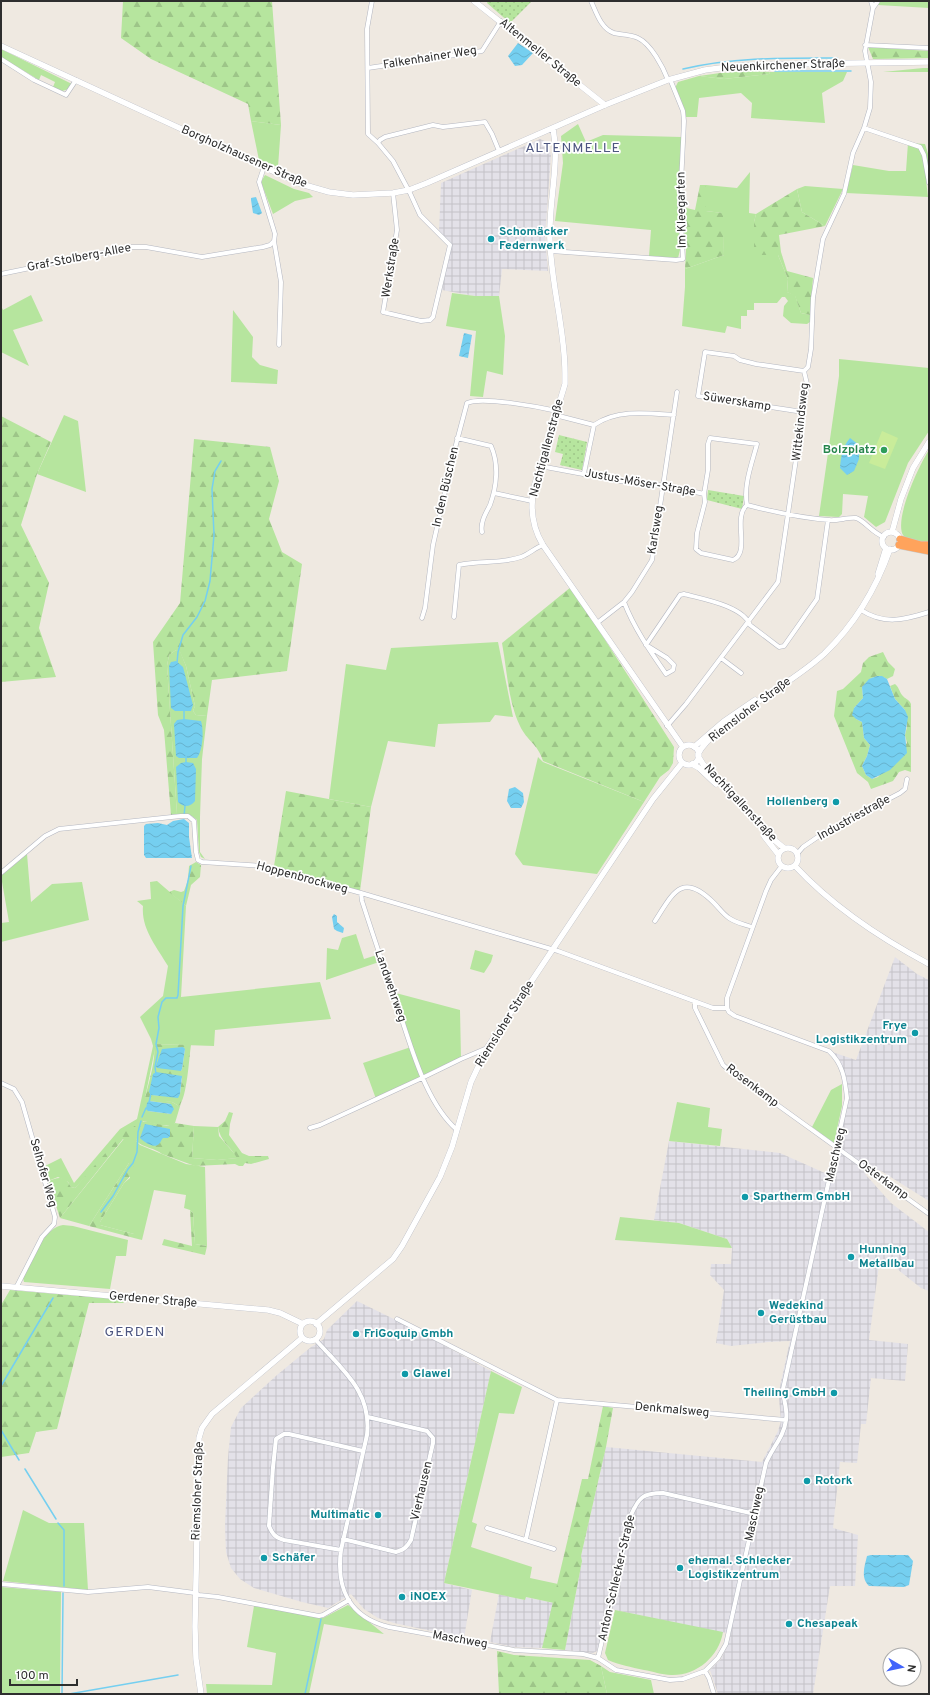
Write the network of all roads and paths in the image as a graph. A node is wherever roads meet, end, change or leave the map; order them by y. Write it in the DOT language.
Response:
graph roads {
  1 [pos="372,1"];
  2 [pos="474,1"];
  3 [pos="592,1"];
  4 [pos="871,1"];
  5 [pos="878,1"];
  6 [pos="873,8"];
  7 [pos="501,21"];
  8 [pos="866,45"];
  9 [pos="1,46"];
  10 [pos="929,48"];
  11 [pos="1,59"];
  12 [pos="929,62"];
  13 [pos="868,64"];
  14 [pos="368,68"];
  15 [pos="669,79"];
  16 [pos="76,80"];
  17 [pos="605,105"];
  18 [pos="553,128"];
  19 [pos="864,128"];
  20 [pos="378,143"];
  21 [pos="499,151"];
  22 [pos="264,167"];
  23 [pos="929,179"];
  24 [pos="929,183"];
  25 [pos="409,190"];
  26 [pos="393,193"];
  27 [pos="274,241"];
  28 [pos="550,251"];
  29 [pos="1,274"];
  30 [pos="279,345"];
  31 [pos="804,371"];
  32 [pos="677,392"];
  33 [pos="803,412"];
  34 [pos="556,413"];
  35 [pos="674,414"];
  36 [pos="594,425"];
  37 [pos="457,438"];
  38 [pos="929,442"];
  39 [pos="540,466"];
  40 [pos="584,473"];
  41 [pos="663,486"];
  42 [pos="494,493"];
  43 [pos="704,494"];
  44 [pos="532,501"];
  45 [pos="747,506"];
  46 [pos="787,515"];
  47 [pos="828,520"];
  48 [pos="482,532"];
  49 [pos="892,532"];
  50 [pos="884,536"];
  51 [pos="899,542"];
  52 [pos="543,545"];
  53 [pos="929,545"];
  54 [pos="888,549"];
  55 [pos="929,551"];
  56 [pos="624,602"];
  57 [pos="861,610"];
  58 [pos="929,612"];
  59 [pos="454,617"];
  60 [pos="422,618"];
  61 [pos="748,620"];
  62 [pos="597,623"];
  63 [pos="646,645"];
  64 [pos="721,658"];
  65 [pos="804,669"];
  66 [pos="741,673"];
  67 [pos="667,726"];
  68 [pos="683,747"];
  69 [pos="694,747"];
  70 [pos="698,755"];
  71 [pos="682,763"];
  72 [pos="692,764"];
  73 [pos="907,780"];
  74 [pos="784,848"];
  75 [pos="778,854"];
  76 [pos="797,854"];
  77 [pos="781,866"];
  78 [pos="795,866"];
  79 [pos="1,873"];
  80 [pos="360,893"];
  81 [pos="655,921"];
  82 [pos="752,927"];
  83 [pos="553,950"];
  84 [pos="929,964"];
  85 [pos="695,1002"];
  86 [pos="727,1008"];
  87 [pos="487,1048"];
  88 [pos="422,1078"];
  89 [pos="1,1083"];
  90 [pos="310,1128"];
  91 [pos="457,1130"];
  92 [pos="837,1147"];
  93 [pos="929,1214"];
  94 [pos="1,1286"];
  95 [pos="16,1288"];
  96 [pos="397,1319"];
  97 [pos="303,1324"];
  98 [pos="316,1324"];
  99 [pos="302,1338"];
  100 [pos="315,1339"];
  101 [pos="557,1400"];
  102 [pos="368,1417"];
  103 [pos="786,1420"];
  104 [pos="363,1452"];
  105 [pos="755,1514"];
  106 [pos="487,1528"];
  107 [pos="343,1539"];
  108 [pos="526,1539"];
  109 [pos="554,1549"];
  110 [pos="341,1550"];
  111 [pos="1,1584"];
  112 [pos="195,1593"];
  113 [pos="349,1600"];
  114 [pos="598,1658"];
  115 [pos="704,1671"];
  116 [pos="201,1694"];
  117 [pos="714,1694"];
  1 -- 14 [label="street"];
  2 -- 7 [label="main road, Altenmeller Straße"];
  3 -- 15 [label="street"];
  4 -- 6 [label="street"];
  5 -- 6 [label="street"];
  6 -- 8 [label="street, Wittekindsweg"];
  7 -- 14 [label="street, Falkenhainer Weg"];
  7 -- 17 [label="main road, Altenmeller Straße"];
  8 -- 10 [label="street"];
  8 -- 13 [label="street, Wittekindsweg"];
  9 -- 16 [label="main road, Borgholzhausener Straße"];
  11 -- 16 [label="street"];
  12 -- 13 [label="main road, Neuenkirchener Straße"];
  13 -- 15 [label="main road, Neuenkirchener Straße"];
  13 -- 19 [label="street, Wittekindsweg"];
  14 -- 20 [label="street"];
  15 -- 17 [label="main road, Neuenkirchener Straße"];
  15 -- 28 [label="street, Im Kleegarten"];
  16 -- 22 [label="main road, Borgholzhausener Straße"];
  17 -- 18 [label="main road, Neuenkirchener Straße"];
  18 -- 21 [label="main road, Borgholzhausener Straße"];
  18 -- 28 [label="main road, Nachtigallenstraße"];
  19 -- 23 [label="street"];
  19 -- 31 [label="street, Wittekindsweg"];
  20 -- 21 [label="street"];
  20 -- 25 [label="street"];
  21 -- 25 [label="main road, Borgholzhausener Straße"];
  22 -- 26 [label="main road, Borgholzhausener Straße"];
  22 -- 27 [label="street"];
  23 -- 24 [label="street"];
  25 -- 26 [label="main road, Borgholzhausener Straße"];
  25 -- 26 [label="street, Werkstraße"];
  27 -- 29 [label="street, Graf-Stolberg-Allee"];
  27 -- 30 [label="street"];
  28 -- 34 [label="main road, Nachtigallenstraße"];
  31 -- 33 [label="street, Wittekindsweg"];
  31 -- 33 [label="street, Süwerskamp"];
  32 -- 35 [label="street, Karlsweg"];
  33 -- 46 [label="street, Wittekindsweg"];
  34 -- 36 [label="street"];
  34 -- 37 [label="street"];
  34 -- 39 [label="main road, Nachtigallenstraße"];
  35 -- 36 [label="street"];
  35 -- 41 [label="street, Karlsweg"];
  36 -- 40 [label="street"];
  37 -- 42 [label="street, In den Büschen"];
  37 -- 60 [label="street, In den Büschen"];
  38 -- 49 [label="main road"];
  39 -- 40 [label="street, Justus-Möser-Straße"];
  39 -- 44 [label="main road, Nachtigallenstraße"];
  40 -- 41 [label="street, Justus-Möser-Straße"];
  41 -- 43 [label="street, Justus-Möser-Straße"];
  41 -- 56 [label="street, Karlsweg"];
  42 -- 44 [label="street"];
  42 -- 48 [label="street, In den Büschen"];
  43 -- 45 [label="street, Justus-Möser-Straße"];
  43 -- 45 [label="street"];
  44 -- 52 [label="main road, Nachtigallenstraße"];
  45 -- 46 [label="street"];
  46 -- 47 [label="street"];
  46 -- 61 [label="street, Wittekindsweg"];
  47 -- 50 [label="street"];
  47 -- 61 [label="street"];
  49 -- 50 [label="main road"];
  49 -- 51 [label="main road"];
  50 -- 54 [label="main road"];
  51 -- 53 [label="highway"];
  51 -- 54 [label="main road"];
  51 -- 55 [label="highway"];
  52 -- 59 [label="street"];
  52 -- 62 [label="main road, Nachtigallenstraße"];
  54 -- 57 [label="main road, Riemsloher Straße"];
  56 -- 62 [label="street, Karlsweg"];
  56 -- 63 [label="street"];
  57 -- 58 [label="street"];
  57 -- 65 [label="main road, Riemsloher Straße"];
  61 -- 63 [label="street"];
  61 -- 64 [label="street, Wittekindsweg"];
  62 -- 67 [label="main road, Nachtigallenstraße"];
  63 -- 63 [label="street"];
  64 -- 66 [label="street"];
  64 -- 67 [label="street, Wittekindsweg"];
  65 -- 69 [label="main road, Riemsloher Straße"];
  65 -- 70 [label="main road, Riemsloher Straße"];
  67 -- 68 [label="main road, Nachtigallenstraße"];
  68 -- 69 [label="main road"];
  68 -- 71 [label="main road"];
  69 -- 70 [label="main road"];
  70 -- 72 [label="main road"];
  70 -- 74 [label="main road, Nachtigallenstraße"];
  71 -- 72 [label="main road"];
  71 -- 83 [label="main road, Riemsloher Straße"];
  72 -- 75 [label="main road, Nachtigallenstraße"];
  73 -- 76 [label="street, Industriestraße"];
  74 -- 75 [label="main road"];
  74 -- 76 [label="main road"];
  75 -- 77 [label="main road"];
  76 -- 78 [label="main road"];
  77 -- 78 [label="main road"];
  77 -- 82 [label="street"];
  78 -- 84 [label="main road"];
  79 -- 80 [label="street, Hoppenbrockweg"];
  80 -- 83 [label="street, Hoppenbrockweg"];
  80 -- 88 [label="street, Landwehrweg"];
  81 -- 82 [label="street"];
  82 -- 86 [label="street"];
  83 -- 85 [label="street, Maschweg"];
  83 -- 87 [label="main road, Riemsloher Straße"];
  85 -- 86 [label="street, Maschweg"];
  85 -- 92 [label="street, Rosenkamp"];
  86 -- 92 [label="street, Maschweg"];
  87 -- 88 [label="street"];
  87 -- 91 [label="main road, Riemsloher Straße"];
  88 -- 90 [label="street"];
  88 -- 91 [label="street, Landwehrweg"];
  89 -- 95 [label="street, Selhofer Weg"];
  91 -- 98 [label="main road, Riemsloher Straße"];
  92 -- 93 [label="street, Osterkamp"];
  92 -- 103 [label="street, Maschweg"];
  94 -- 95 [label="main road, Gerdener Straße"];
  95 -- 97 [label="main road, Gerdener Straße"];
  96 -- 101 [label="street, Denkmalsweg"];
  97 -- 98 [label="main road"];
  97 -- 99 [label="main road"];
  98 -- 100 [label="main road"];
  99 -- 100 [label="main road"];
  99 -- 112 [label="main road, Riemsloher Straße"];
  100 -- 102 [label="street, Maschweg"];
  101 -- 103 [label="street, Denkmalsweg"];
  101 -- 108 [label="street"];
  102 -- 104 [label="street, Maschweg"];
  102 -- 107 [label="street, Vierhausen"];
  103 -- 105 [label="street, Maschweg"];
  104 -- 107 [label="street, Maschweg"];
  104 -- 110 [label="street"];
  105 -- 114 [label="street, Anton-Schlecker-Straße"];
  105 -- 115 [label="street, Maschweg"];
  106 -- 108 [label="street"];
  107 -- 110 [label="street, Maschweg"];
  108 -- 109 [label="street"];
  110 -- 113 [label="street, Maschweg"];
  111 -- 112 [label="street"];
  112 -- 113 [label="street"];
  112 -- 116 [label="main road, Riemsloher Straße"];
  113 -- 114 [label="street, Maschweg"];
  114 -- 115 [label="street, Maschweg"];
  115 -- 117 [label="street"];
}
